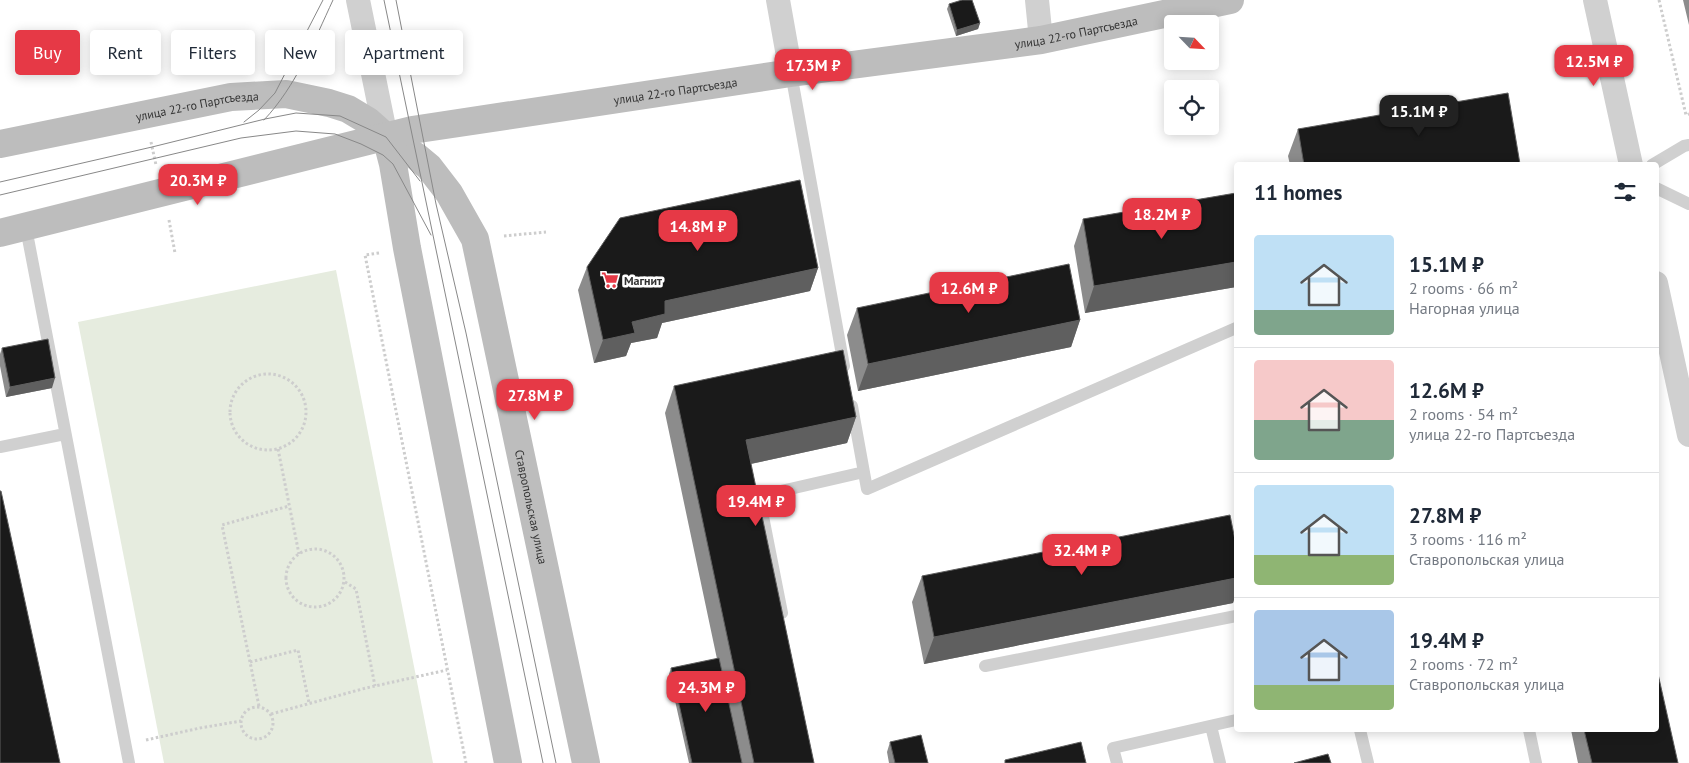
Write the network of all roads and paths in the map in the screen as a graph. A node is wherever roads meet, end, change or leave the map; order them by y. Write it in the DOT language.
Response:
graph roads {
  1 [pos="358,0"];
  2 [pos="778,0"];
  3 [pos="1037,0"];
  4 [pos="1230,0"];
  5 [pos="1595,0"];
  6 [pos="1659,0"];
  7 [pos="1041,40"];
  8 [pos="791,73"];
  9 [pos="1689,114"];
  10 [pos="386,137"];
  11 [pos="0,144"];
  12 [pos="1689,145"];
  13 [pos="1630,162"];
  14 [pos="1657,162"];
  15 [pos="1659,189"];
  16 [pos="1689,204"];
  17 [pos="26,228"];
  18 [pos="0,233"];
  19 [pos="1659,297"];
  20 [pos="1234,329"];
  21 [pos="846,374"];
  22 [pos="850,394"];
  23 [pos="65,434"];
  24 [pos="1689,435"];
  25 [pos="0,447"];
  26 [pos="278,449"];
  27 [pos="864,472"];
  28 [pos="290,506"];
  29 [pos="299,554"];
  30 [pos="345,582"];
  31 [pos="1234,616"];
  32 [pos="786,630"];
  33 [pos="250,662"];
  34 [pos="985,666"];
  35 [pos="447,670"];
  36 [pos="375,686"];
  37 [pos="309,703"];
  38 [pos="259,706"];
  39 [pos="271,714"];
  40 [pos="1234,720"];
  41 [pos="241,721"];
  42 [pos="1211,726"];
  43 [pos="1360,732"];
  44 [pos="1529,732"];
  45 [pos="125,745"];
  46 [pos="129,763"];
  47 [pos="508,763"];
  48 [pos="586,763"];
  49 [pos="1117,763"];
  50 [pos="1220,763"];
  51 [pos="1368,763"];
  52 [pos="1536,763"];
  1 -- 10 [label="street"];
  2 -- 8 [label="street"];
  3 -- 7 [label="street"];
  4 -- 7 [label="street, улица 22-го Партсъезда"];
  5 -- 13 [label="street"];
  6 -- 9 [label="path"];
  7 -- 8 [label="street, улица 22-го Партсъезда"];
  8 -- 10 [label="street, улица 22-го Партсъезда"];
  8 -- 21 [label="lane"];
  10 -- 11 [label="street, улица 22-го Партсъезда"];
  10 -- 17 [label="street, улица 22-го Партсъезда"];
  10 -- 47 [label="street"];
  10 -- 48 [label="street, Ставропольская улица"];
  12 -- 14 [label="lane"];
  15 -- 16 [label="lane"];
  17 -- 18 [label="street, улица 22-го Партсъезда"];
  17 -- 23 [label="lane"];
  19 -- 24 [label="street"];
  20 -- 27 [label="lane"];
  22 -- 27 [label="lane"];
  23 -- 25 [label="lane"];
  23 -- 45 [label="lane"];
  26 -- 26 [label="path"];
  26 -- 28 [label="path"];
  27 -- 32 [label="lane"];
  28 -- 29 [label="path"];
  28 -- 33 [label="path"];
  29 -- 30 [label="path"];
  29 -- 30 [label="path"];
  30 -- 36 [label="path"];
  31 -- 34 [label="lane"];
  33 -- 37 [label="path"];
  33 -- 38 [label="path"];
  35 -- 36 [label="path"];
  36 -- 37 [label="path"];
  37 -- 39 [label="path"];
  38 -- 39 [label="path"];
  38 -- 41 [label="path"];
  39 -- 41 [label="path"];
  40 -- 42 [label="lane"];
  41 -- 45 [label="path"];
  42 -- 49 [label="lane"];
  42 -- 50 [label="lane"];
  43 -- 51 [label="lane"];
  44 -- 52 [label="lane"];
  45 -- 46 [label="lane"];
}
